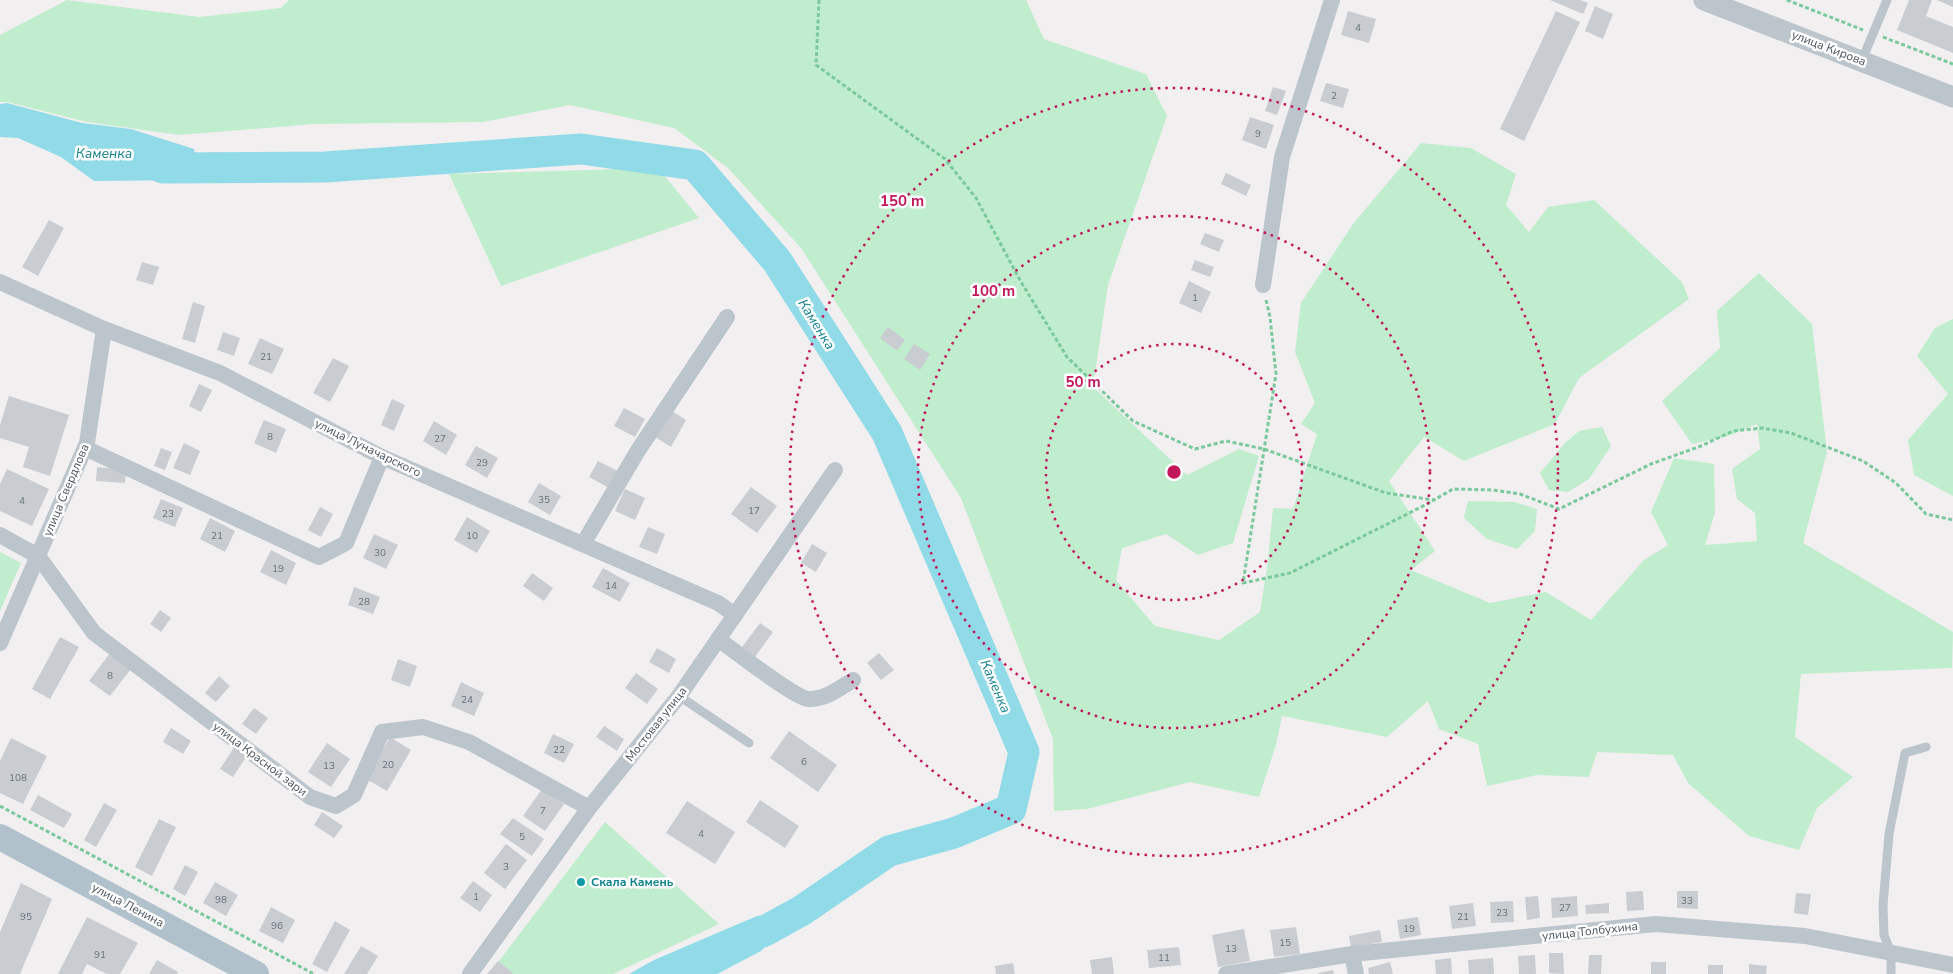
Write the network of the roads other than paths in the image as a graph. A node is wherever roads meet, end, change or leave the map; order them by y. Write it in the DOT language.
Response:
graph roads {
  1 [pos="1332,0"];
  2 [pos="1704,0"];
  3 [pos="1887,0"];
  4 [pos="1862,60"];
  5 [pos="1953,97"];
  6 [pos="0,282"];
  7 [pos="1263,285"];
  8 [pos="726,317"];
  9 [pos="104,329"];
  10 [pos="85,448"];
  11 [pos="382,456"];
  12 [pos="835,470"];
  13 [pos="0,535"];
  14 [pos="583,544"];
  15 [pos="38,556"];
  16 [pos="735,616"];
  17 [pos="718,639"];
  18 [pos="0,643"];
  19 [pos="853,680"];
  20 [pos="679,696"];
  21 [pos="748,742"];
  22 [pos="1926,747"];
  23 [pos="589,808"];
  24 [pos="0,837"];
  25 [pos="1891,953"];
  26 [pos="1352,954"];
  27 [pos="1953,965"];
  28 [pos="256,974"];
  29 [pos="470,974"];
  30 [pos="1226,974"];
  31 [pos="1356,974"];
  32 [pos="1891,974"];
  1 -- 7 [label="street"];
  2 -- 4 [label="street, улица Кирова"];
  3 -- 4 [label="lane"];
  4 -- 5 [label="street, улица Кирова"];
  6 -- 9 [label="street, улица Луначарского"];
  8 -- 14 [label="street"];
  9 -- 10 [label="street, улица Свердлова"];
  9 -- 11 [label="street, улица Луначарского"];
  10 -- 11 [label="street"];
  10 -- 15 [label="street, улица Свердлова"];
  11 -- 14 [label="street, улица Луначарского"];
  12 -- 16 [label="street, Мостовая улица"];
  13 -- 15 [label="street, улица Красной зари"];
  14 -- 16 [label="street, улица Луначарского"];
  15 -- 18 [label="street, улица Свердлова"];
  15 -- 23 [label="street, улица Красной зари"];
  16 -- 17 [label="street, Мостовая улица"];
  17 -- 19 [label="street"];
  17 -- 20 [label="street, Мостовая улица"];
  20 -- 21 [label="lane"];
  20 -- 23 [label="street, Мостовая улица"];
  22 -- 25 [label="lane"];
  23 -- 29 [label="street, Мостовая улица"];
  24 -- 28 [label="main road, улица Ленина"];
  25 -- 26 [label="street, улица Толбухина"];
  25 -- 27 [label="street, улица Толбухина"];
  25 -- 32 [label="lane"];
  26 -- 30 [label="street, улица Толбухина"];
  26 -- 31 [label="street"];
}
